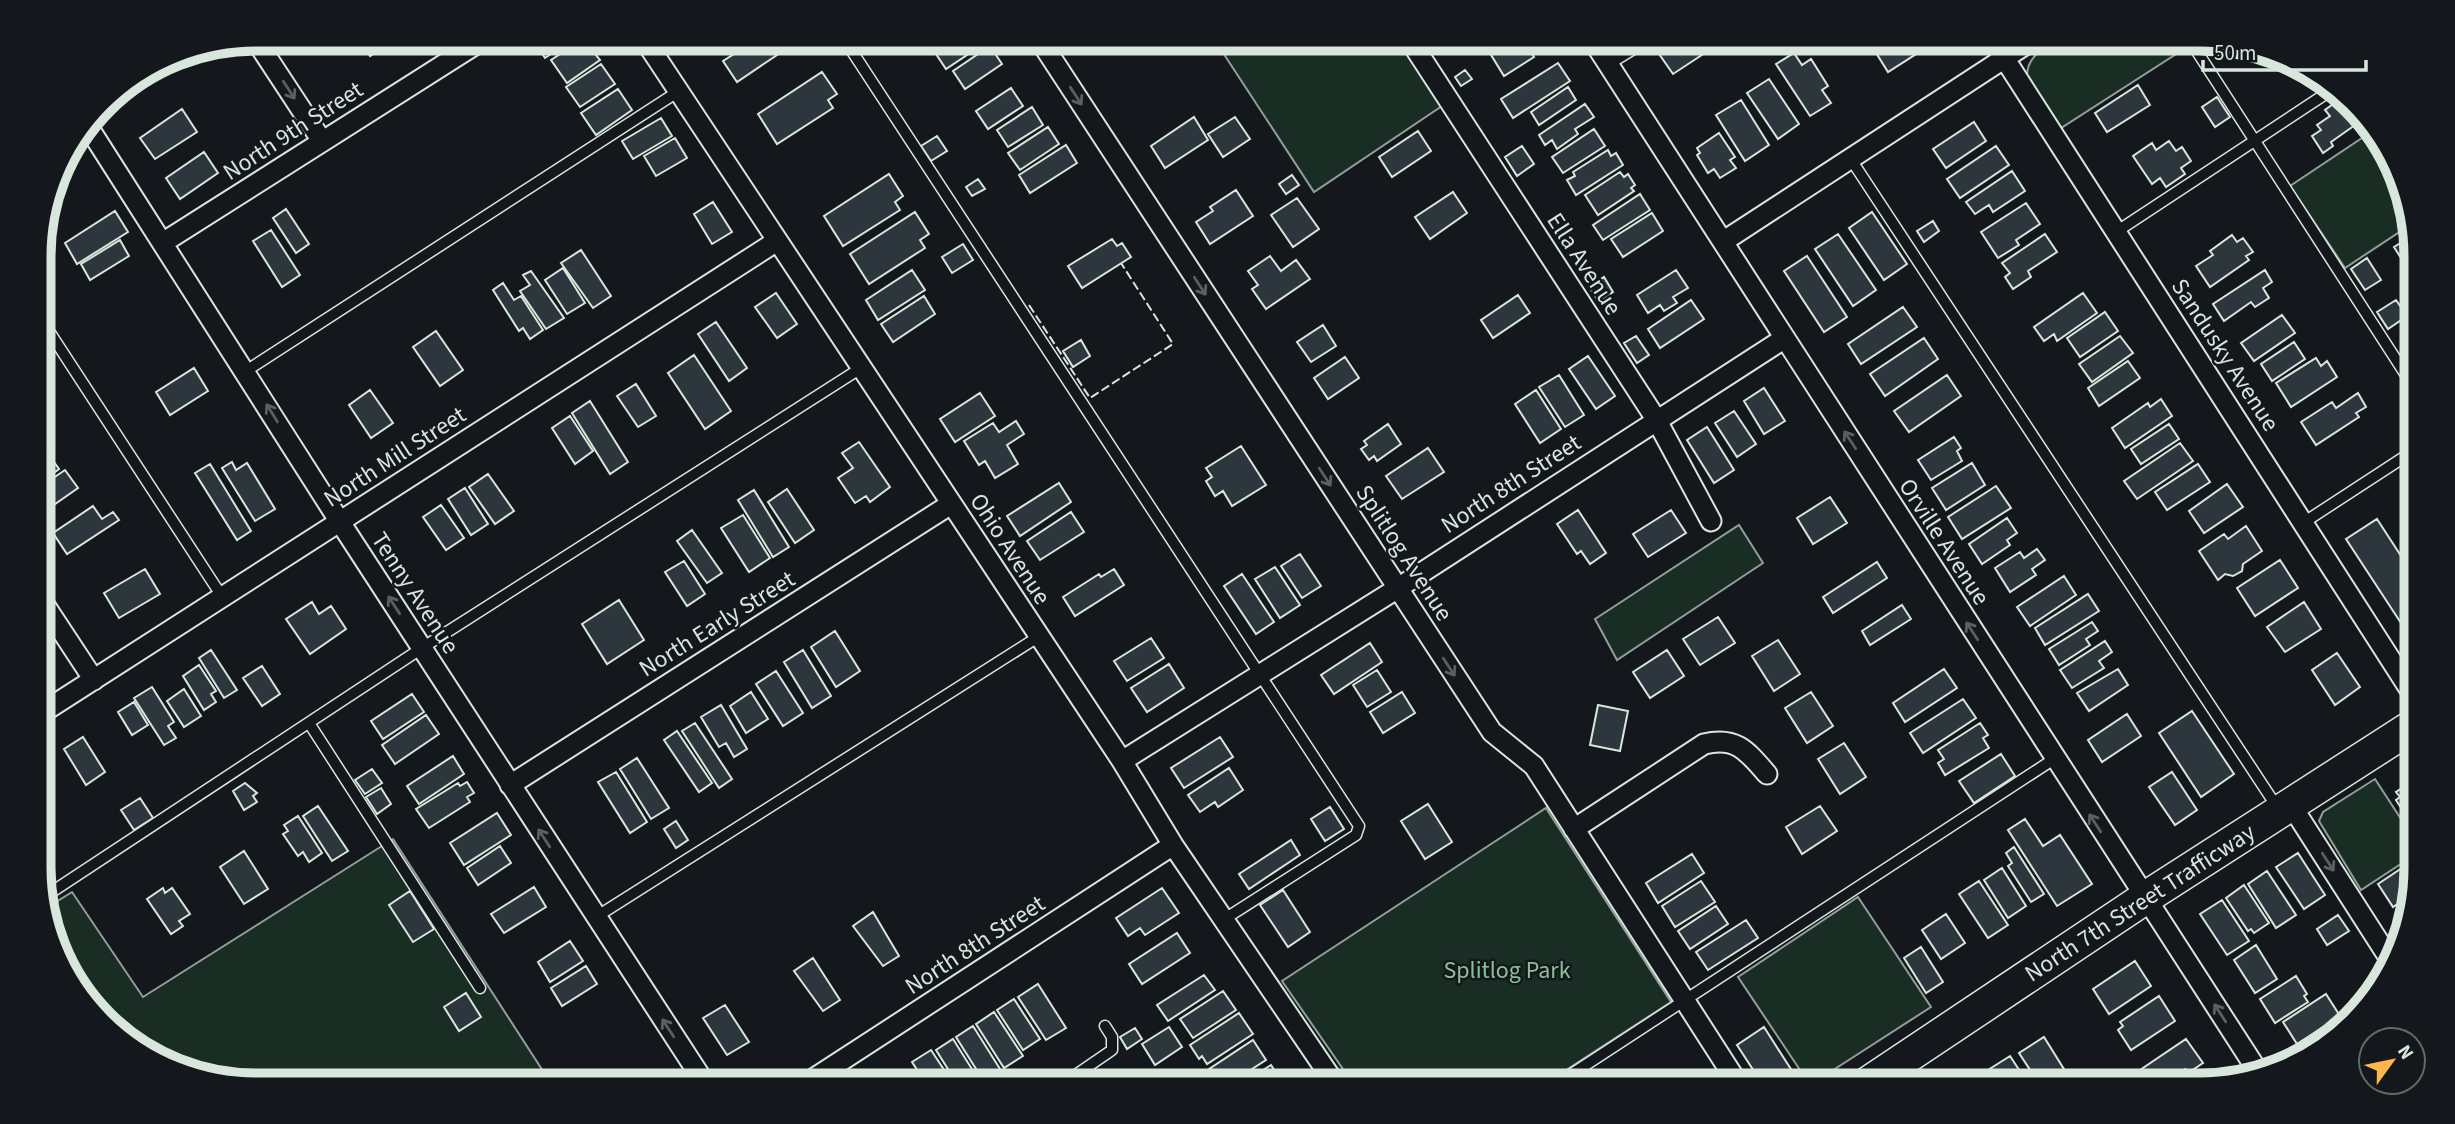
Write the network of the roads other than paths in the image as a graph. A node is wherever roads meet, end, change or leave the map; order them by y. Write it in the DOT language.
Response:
graph roads {
  1 [pos="263,51"];
  2 [pos="457,51"];
  3 [pos="653,51"];
  4 [pos="852,51"];
  5 [pos="1047,51"];
  6 [pos="1058,51"];
  7 [pos="1417,51"];
  8 [pos="1600,51"];
  9 [pos="1630,51"];
  10 [pos="2000,51"];
  11 [pos="2015,51"];
  12 [pos="2197,51"];
  13 [pos="1050,56"];
  14 [pos="2005,58"];
  15 [pos="1609,64"];
  16 [pos="679,91"];
  17 [pos="2325,94"];
  18 [pos="92,132"];
  19 [pos="322,141"];
  20 [pos="2255,142"];
  21 [pos="1850,158"];
  22 [pos="2116,232"];
  23 [pos="777,241"];
  24 [pos="1724,241"];
  25 [pos="164,242"];
  26 [pos="51,334"];
  27 [pos="1785,338"];
  28 [pos="861,368"];
  29 [pos="246,371"];
  30 [pos="2404,372"];
  31 [pos="1656,419"];
  32 [pos="2404,457"];
  33 [pos="951,504"];
  34 [pos="1711,521"];
  35 [pos="340,522"];
  36 [pos="2303,523"];
  37 [pos="1398,588"];
  38 [pos="223,598"];
  39 [pos="51,615"];
  40 [pos="1038,637"];
  41 [pos="422,648"];
  42 [pos="1258,674"];
  43 [pos="94,680"];
  44 [pos="2404,680"];
  45 [pos="51,708"];
  46 [pos="309,723"];
  47 [pos="2404,743"];
  48 [pos="2054,759"];
  49 [pos="1122,761"];
  50 [pos="1767,774"];
  51 [pos="510,785"];
  52 [pos="2285,808"];
  53 [pos="1574,829"];
  54 [pos="1172,845"];
  55 [pos="52,892"];
  56 [pos="2144,898"];
  57 [pos="596,917"];
  58 [pos="1223,920"];
  59 [pos="2386,954"];
  60 [pos="480,988"];
  61 [pos="1684,999"];
  62 [pos="1105,1026"];
  63 [pos="2254,1065"];
  64 [pos="698,1073"];
  65 [pos="822,1073"];
  66 [pos="1078,1073"];
  67 [pos="1328,1073"];
  68 [pos="1573,1073"];
  69 [pos="1731,1073"];
  70 [pos="1905,1073"];
  1 -- 19 [label="street, one-way"];
  2 -- 19 [label="street, North 9th Street"];
  3 -- 16 [label="street, Ohio Avenue"];
  4 -- 42 [label="lane"];
  5 -- 13 [label="street, Splitlog Avenue"];
  6 -- 13 [label="lane"];
  7 -- 31 [label="street, Ella Avenue"];
  8 -- 15 [label="street, Orville Avenue"];
  9 -- 15 [label="lane"];
  10 -- 14 [label="street, Sandusky Avenue"];
  11 -- 14 [label="street"];
  12 -- 20 [label="lane"];
  13 -- 37 [label="street, Splitlog Avenue, one-way"];
  14 -- 21 [label="street"];
  14 -- 22 [label="street, Sandusky Avenue"];
  15 -- 24 [label="street, Orville Avenue"];
  16 -- 23 [label="street, Ohio Avenue"];
  16 -- 29 [label="lane"];
  17 -- 20 [label="lane"];
  18 -- 25 [label="street, Tenny Avenue"];
  19 -- 25 [label="street, North 9th Street"];
  20 -- 22 [label="lane"];
  20 -- 30 [label="lane"];
  21 -- 24 [label="street"];
  21 -- 52 [label="lane"];
  22 -- 36 [label="street, Sandusky Avenue"];
  23 -- 28 [label="street, Ohio Avenue"];
  23 -- 35 [label="street, North Mill Street"];
  24 -- 27 [label="street, Orville Avenue"];
  25 -- 29 [label="street, Tenny Avenue"];
  26 -- 38 [label="lane"];
  27 -- 31 [label="street, North 8th Street"];
  48 -- 27 [label="street, Orville Avenue, one-way"];
  28 -- 33 [label="street, Ohio Avenue"];
  28 -- 41 [label="lane"];
  35 -- 29 [label="street, Tenny Avenue, one-way"];
  31 -- 34 [label="street, Ella Avenue"];
  31 -- 37 [label="street, North 8th Street"];
  32 -- 36 [label="lane"];
  33 -- 40 [label="street, Ohio Avenue"];
  33 -- 51 [label="street, North Early Street"];
  35 -- 38 [label="street, North Mill Street"];
  41 -- 35 [label="street, Tenny Avenue, one-way"];
  36 -- 44 [label="street, Sandusky Avenue"];
  37 -- 42 [label="street, North 8th Street"];
  37 -- 53 [label="street, Splitlog Avenue, one-way"];
  38 -- 43 [label="street, North Mill Street"];
  39 -- 43 [label="street"];
  40 -- 49 [label="street, Ohio Avenue"];
  40 -- 57 [label="lane"];
  41 -- 46 [label="lane"];
  41 -- 51 [label="street, Tenny Avenue"];
  42 -- 49 [label="street, North 8th Street"];
  42 -- 58 [label="lane"];
  43 -- 45 [label="street, North Mill Street"];
  46 -- 55 [label="lane"];
  46 -- 60 [label="lane"];
  47 -- 52 [label="main road, North 7th Street Trafficway"];
  56 -- 48 [label="street, Orville Avenue, one-way"];
  48 -- 61 [label="lane"];
  49 -- 54 [label="street, Ohio Avenue"];
  50 -- 53 [label="street"];
  57 -- 51 [label="street, Tenny Avenue, one-way"];
  52 -- 56 [label="main road, North 7th Street Trafficway"];
  52 -- 59 [label="street, one-way"];
  53 -- 61 [label="street, Splitlog Avenue"];
  54 -- 58 [label="street, Ohio Avenue"];
  54 -- 65 [label="street, North 8th Street"];
  63 -- 56 [label="street, Orville Avenue, one-way"];
  56 -- 70 [label="main road, North 7th Street Trafficway"];
  64 -- 57 [label="street, Tenny Avenue, one-way"];
  58 -- 67 [label="street, Ohio Avenue"];
  61 -- 68 [label="lane"];
  61 -- 69 [label="street, Splitlog Avenue"];
  62 -- 66 [label="lane"];
}
